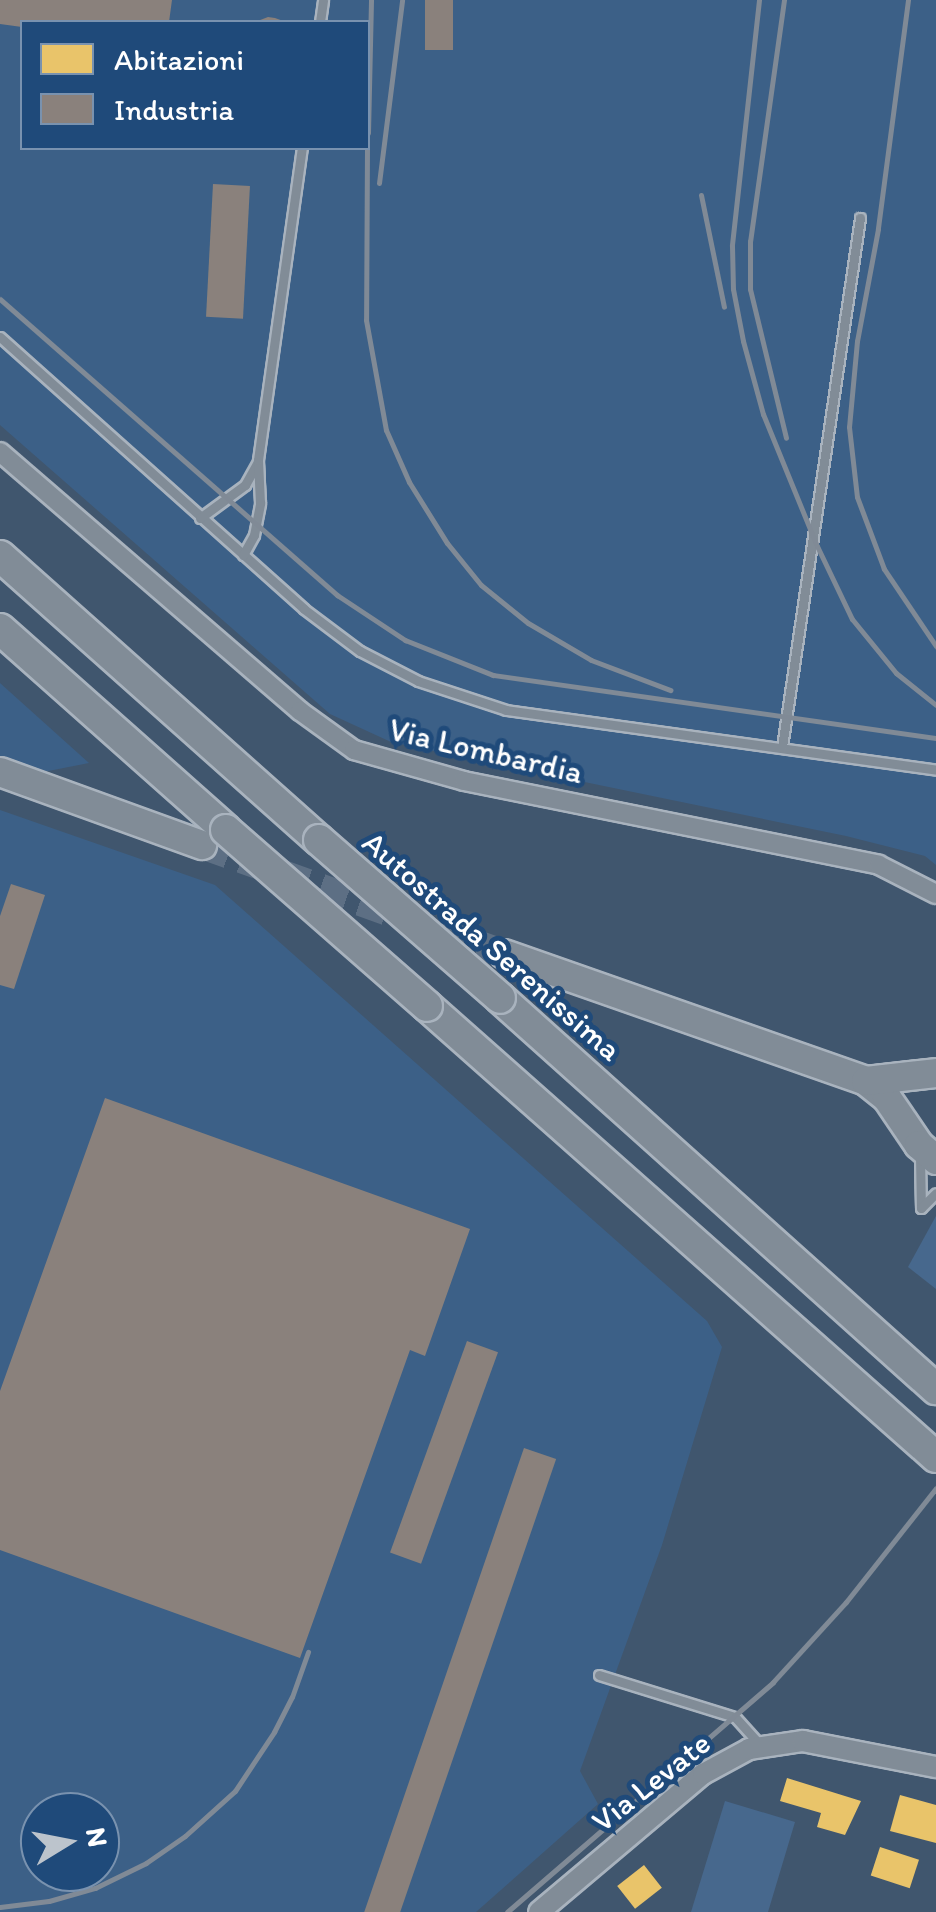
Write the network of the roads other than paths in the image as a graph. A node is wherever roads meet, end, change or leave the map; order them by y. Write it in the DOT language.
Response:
graph roads {
  1 [pos="302,150"];
  2 [pos="860,218"];
  3 [pos="0,337"];
  4 [pos="0,452"];
  5 [pos="258,460"];
  6 [pos="200,518"];
  7 [pos="243,555"];
  8 [pos="0,556"];
  9 [pos="0,629"];
  10 [pos="782,748"];
  11 [pos="936,770"];
  12 [pos="0,772"];
  13 [pos="214,838"];
  14 [pos="936,894"];
  15 [pos="504,954"];
  16 [pos="936,1073"];
  17 [pos="866,1081"];
  18 [pos="922,1145"];
  19 [pos="936,1193"];
  20 [pos="936,1389"];
  21 [pos="934,1455"];
  22 [pos="599,1675"];
  23 [pos="760,1745"];
  24 [pos="936,1767"];
  25 [pos="539,1912"];
  1 -- 5 [label="lane"];
  2 -- 10 [label="lane"];
  3 -- 6 [label="lane"];
  4 -- 14 [label="street, Via Lombardia"];
  5 -- 6 [label="lane"];
  5 -- 7 [label="lane"];
  6 -- 7 [label="lane"];
  7 -- 10 [label="lane"];
  8 -- 20 [label="highway, Autostrada Serenissima, bridge"];
  9 -- 13 [label="highway"];
  10 -- 11 [label="lane"];
  12 -- 13 [label="main road"];
  13 -- 21 [label="highway, bridge"];
  15 -- 17 [label="main road"];
  16 -- 17 [label="main road"];
  16 -- 18 [label="main road"];
  17 -- 18 [label="main road"];
  18 -- 19 [label="lane"];
  22 -- 23 [label="lane"];
  23 -- 24 [label="street, Via Levate"];
  23 -- 25 [label="street, Via Levate"];
}
